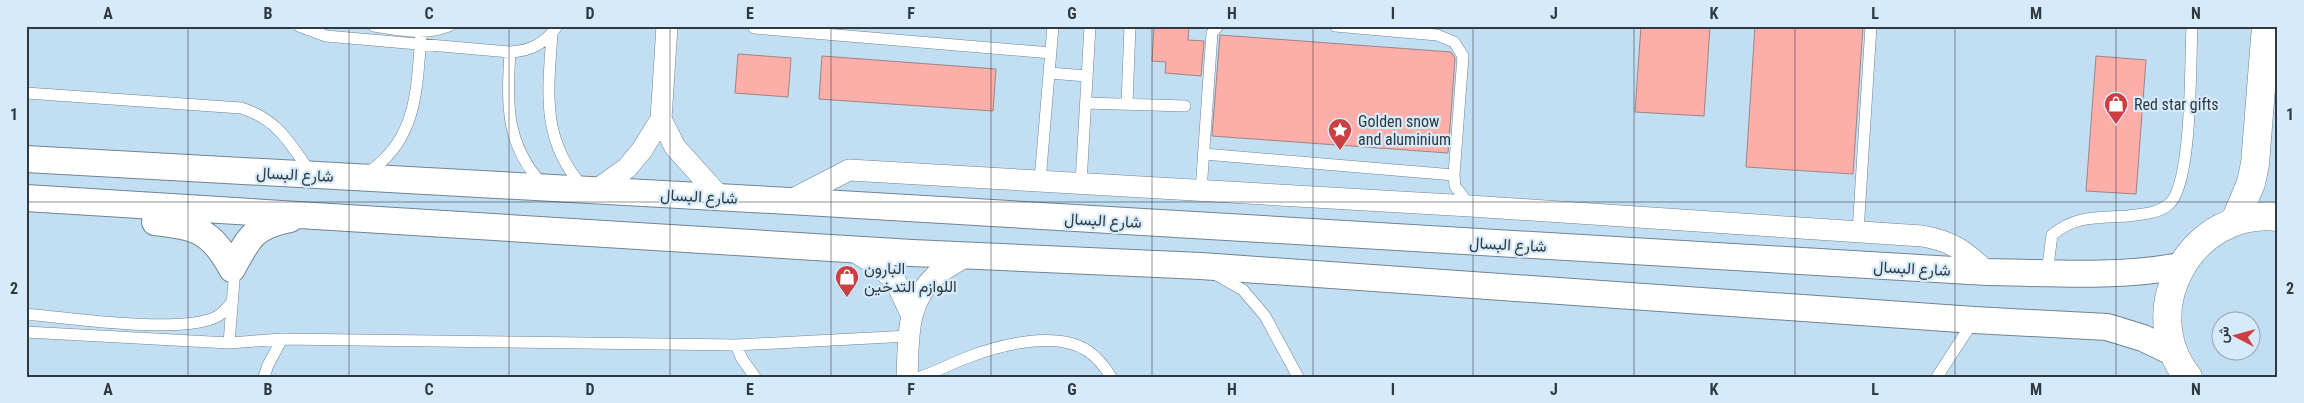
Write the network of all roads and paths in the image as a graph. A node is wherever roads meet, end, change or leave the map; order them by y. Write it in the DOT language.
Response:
graph roads {
  1 [pos="299,26"];
  2 [pos="374,26"];
  3 [pos="449,26"];
  4 [pos="667,26"];
  5 [pos="1053,26"];
  6 [pos="1090,26"];
  7 [pos="1130,26"];
  8 [pos="1218,26"];
  9 [pos="1335,26"];
  10 [pos="1871,26"];
  11 [pos="2192,26"];
  12 [pos="2266,26"];
  13 [pos="754,28"];
  14 [pos="421,29"];
  15 [pos="554,30"];
  16 [pos="420,45"];
  17 [pos="510,52"];
  18 [pos="1051,53"];
  19 [pos="1050,73"];
  20 [pos="1087,76"];
  21 [pos="26,92"];
  22 [pos="1086,103"];
  23 [pos="1127,104"];
  24 [pos="1185,106"];
  25 [pos="661,119"];
  26 [pos="1204,154"];
  27 [pos="26,159"];
  28 [pos="312,175"];
  29 [pos="1454,175"];
  30 [pos="361,177"];
  31 [pos="1040,181"];
  32 [pos="1081,184"];
  33 [pos="545,187"];
  34 [pos="590,190"];
  35 [pos="1201,191"];
  36 [pos="26,198"];
  37 [pos="721,198"];
  38 [pos="789,201"];
  39 [pos="93,202"];
  40 [pos="1470,206"];
  41 [pos="310,216"];
  42 [pos="2278,217"];
  43 [pos="2235,220"];
  44 [pos="1858,232"];
  45 [pos="850,249"];
  46 [pos="968,255"];
  47 [pos="1201,266"];
  48 [pos="2180,266"];
  49 [pos="232,269"];
  50 [pos="1987,272"];
  51 [pos="2047,273"];
  52 [pos="232,302"];
  53 [pos="26,314"];
  54 [pos="911,314"];
  55 [pos="1974,320"];
  56 [pos="26,332"];
  57 [pos="909,336"];
  58 [pos="282,339"];
  59 [pos="230,343"];
  60 [pos="736,344"];
  61 [pos="2174,353"];
  62 [pos="264,377"];
  63 [pos="755,377"];
  64 [pos="907,377"];
  65 [pos="920,377"];
  66 [pos="1111,377"];
  67 [pos="1298,377"];
  68 [pos="1937,377"];
  69 [pos="2188,377"];
  1 -- 16 [label="lane"];
  2 -- 14 [label="lane"];
  3 -- 14 [label="lane"];
  4 -- 25 [label="street"];
  5 -- 18 [label="lane"];
  6 -- 20 [label="lane"];
  7 -- 23 [label="lane"];
  8 -- 26 [label="lane"];
  9 -- 29 [label="lane"];
  10 -- 44 [label="lane"];
  11 -- 51 [label="lane"];
  12 -- 43 [label="main road"];
  13 -- 18 [label="lane"];
  14 -- 16 [label="lane"];
  15 -- 17 [label="lane"];
  15 -- 34 [label="lane"];
  16 -- 17 [label="lane"];
  16 -- 30 [label="lane"];
  17 -- 33 [label="lane"];
  18 -- 19 [label="lane"];
  19 -- 20 [label="lane"];
  19 -- 31 [label="lane"];
  20 -- 22 [label="lane"];
  21 -- 28 [label="lane"];
  22 -- 23 [label="lane"];
  22 -- 32 [label="lane"];
  23 -- 24 [label="lane"];
  25 -- 34 [label="street"];
  25 -- 37 [label="street"];
  26 -- 29 [label="lane"];
  26 -- 35 [label="lane"];
  27 -- 28 [label="street, شارع البسال"];
  28 -- 30 [label="street, شارع البسال"];
  29 -- 40 [label="lane"];
  30 -- 33 [label="street, شارع البسال"];
  31 -- 32 [label="street"];
  31 -- 38 [label="street"];
  32 -- 35 [label="street"];
  33 -- 34 [label="street, شارع البسال"];
  34 -- 37 [label="street, شارع البسال"];
  35 -- 40 [label="street"];
  36 -- 39 [label="street"];
  37 -- 38 [label="street, شارع البسال"];
  38 -- 50 [label="street, شارع البسال"];
  39 -- 41 [label="street"];
  39 -- 49 [label="street"];
  40 -- 44 [label="street"];
  41 -- 45 [label="street"];
  41 -- 49 [label="street"];
  42 -- 43 [label="main road"];
  43 -- 48 [label="main road"];
  44 -- 50 [label="street"];
  45 -- 46 [label="street"];
  45 -- 54 [label="street"];
  46 -- 47 [label="street"];
  46 -- 54 [label="street"];
  47 -- 55 [label="street"];
  47 -- 67 [label="lane"];
  48 -- 51 [label="street, شارع البسال"];
  48 -- 61 [label="main road"];
  49 -- 52 [label="lane"];
  50 -- 51 [label="street, شارع البسال"];
  52 -- 53 [label="lane"];
  52 -- 59 [label="lane"];
  54 -- 57 [label="street"];
  55 -- 61 [label="street"];
  55 -- 68 [label="lane"];
  56 -- 59 [label="lane"];
  57 -- 60 [label="lane"];
  57 -- 64 [label="street"];
  58 -- 59 [label="lane"];
  58 -- 60 [label="lane"];
  58 -- 62 [label="lane"];
  60 -- 63 [label="lane"];
  61 -- 69 [label="main road"];
  65 -- 66 [label="lane"];
}
